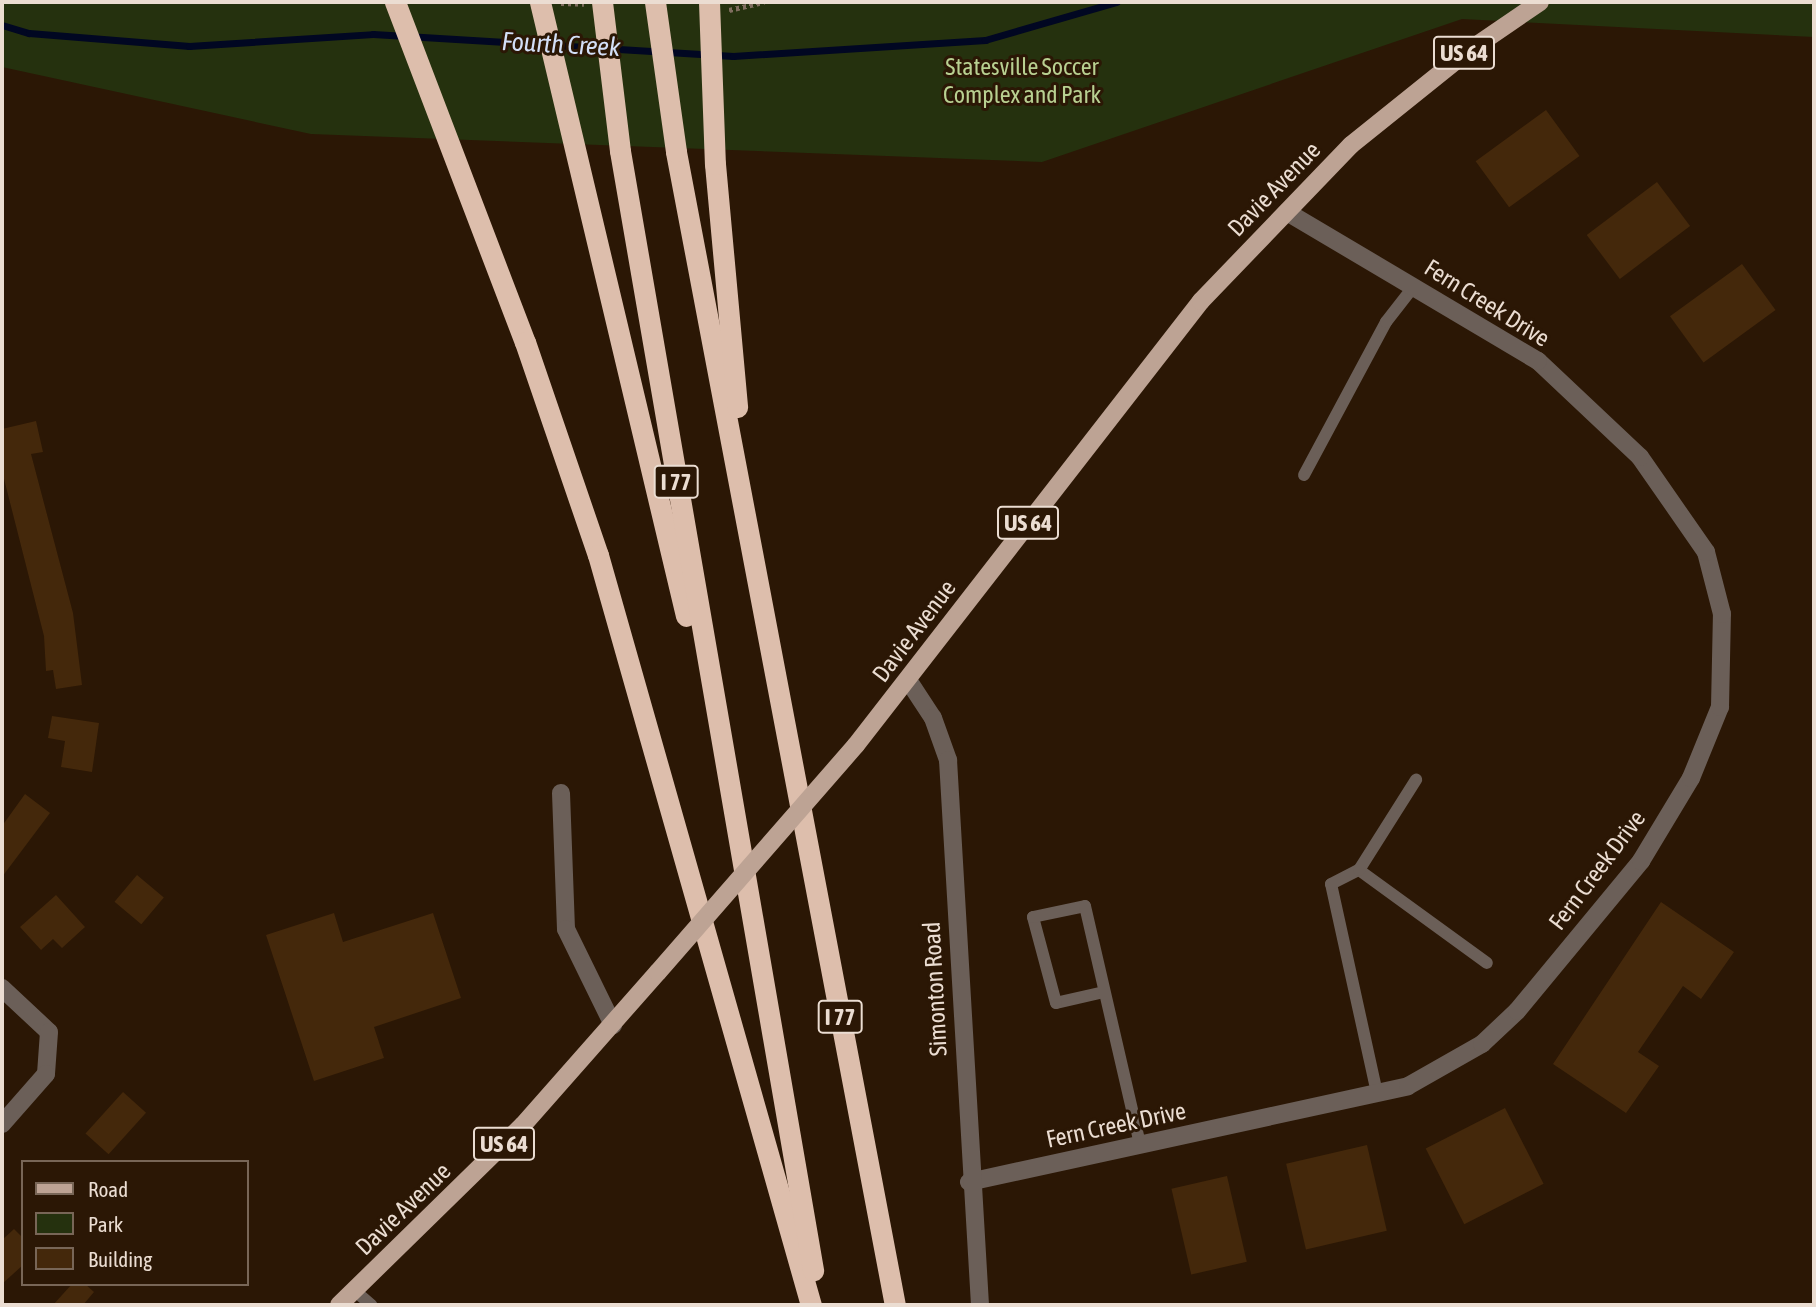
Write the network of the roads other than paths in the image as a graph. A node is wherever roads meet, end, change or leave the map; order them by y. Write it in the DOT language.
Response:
graph roads {
  1 [pos="395,2"];
  2 [pos="540,2"];
  3 [pos="602,2"];
  4 [pos="655,2"];
  5 [pos="709,2"];
  6 [pos="1540,2"];
  7 [pos="1287,212"];
  8 [pos="1414,286"];
  9 [pos="1304,475"];
  10 [pos="749,531"];
  11 [pos="908,680"];
  12 [pos="1416,780"];
  13 [pos="561,793"];
  14 [pos="732,812"];
  15 [pos="1359,870"];
  16 [pos="1487,963"];
  17 [pos="2,988"];
  18 [pos="1104,992"];
  19 [pos="613,1025"];
  20 [pos="1377,1093"];
  21 [pos="2,1124"];
  22 [pos="1140,1145"];
  23 [pos="969,1182"];
  24 [pos="354,1290"];
  25 [pos="339,1305"];
  26 [pos="371,1305"];
  27 [pos="811,1305"];
  28 [pos="819,1305"];
  29 [pos="895,1305"];
  30 [pos="981,1305"];
  1 -- 27 [label="highway"];
  2 -- 14 [label="highway"];
  3 -- 14 [label="highway, I 77, bridge"];
  4 -- 10 [label="highway, I 77, bridge"];
  5 -- 10 [label="highway, bridge"];
  6 -- 7 [label="main road, Davie Avenue / US 64"];
  7 -- 8 [label="street, Fern Creek Drive"];
  7 -- 11 [label="main road, Davie Avenue / US 64"];
  8 -- 9 [label="lane"];
  8 -- 20 [label="street, Fern Creek Drive"];
  10 -- 29 [label="highway, I 77"];
  11 -- 19 [label="main road, Davie Avenue / US 64, bridge"];
  11 -- 23 [label="street, Simonton Road"];
  12 -- 15 [label="lane"];
  13 -- 19 [label="street"];
  14 -- 28 [label="highway, I 77"];
  15 -- 16 [label="lane"];
  15 -- 20 [label="lane"];
  17 -- 21 [label="street"];
  18 -- 18 [label="lane"];
  18 -- 22 [label="lane"];
  19 -- 24 [label="main road, Davie Avenue / US 64"];
  20 -- 22 [label="street, Fern Creek Drive"];
  22 -- 23 [label="street, Fern Creek Drive"];
  23 -- 30 [label="street, Simonton Road"];
  24 -- 25 [label="main road, Davie Avenue / US 64"];
  24 -- 26 [label="lane"];
}
